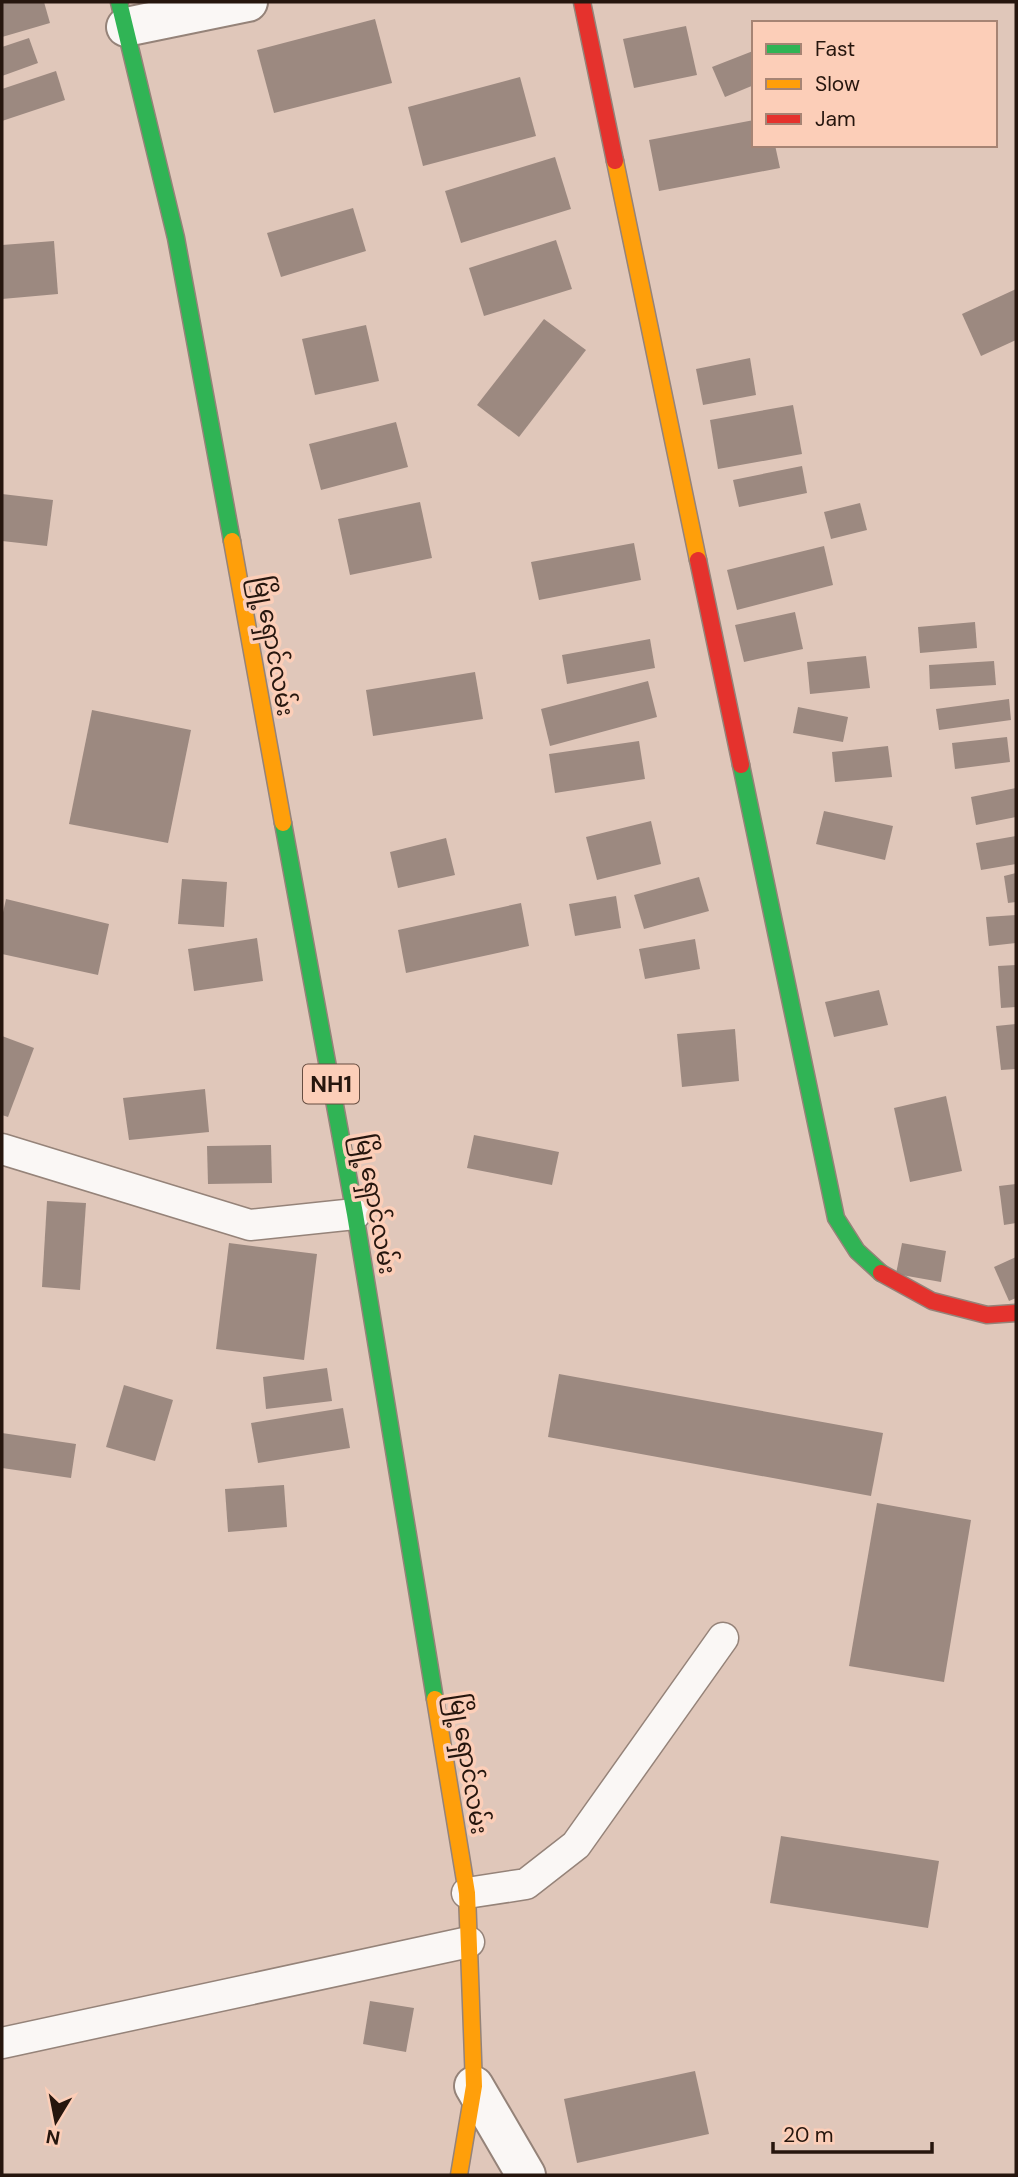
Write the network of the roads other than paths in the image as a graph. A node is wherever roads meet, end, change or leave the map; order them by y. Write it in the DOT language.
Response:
graph roads {
  1 [pos="248,2"];
  2 [pos="582,2"];
  3 [pos="122,14"];
  4 [pos="2,1149"];
  5 [pos="355,1214"];
  6 [pos="1016,1313"];
  7 [pos="723,1638"];
  8 [pos="467,1893"];
  9 [pos="469,1942"];
  10 [pos="2,2043"];
  11 [pos="474,2086"];
  12 [pos="460,2175"];
  13 [pos="526,2175"];
  1 -- 3 [label="street"];
  2 -- 6 [label="main road"];
  3 -- 5 [label="main road, မြို့ရှောင်လမ်း / NH1"];
  4 -- 5 [label="lane"];
  5 -- 8 [label="main road, မြို့ရှောင်လမ်း / NH1"];
  7 -- 8 [label="lane"];
  8 -- 9 [label="main road, မြို့ရှောင်လမ်း / NH1"];
  9 -- 10 [label="lane"];
  9 -- 11 [label="main road, မြို့ရှောင်လမ်း / NH1"];
  11 -- 12 [label="main road, မြို့ရှောင်လမ်း / NH1"];
  11 -- 13 [label="street"];
}
